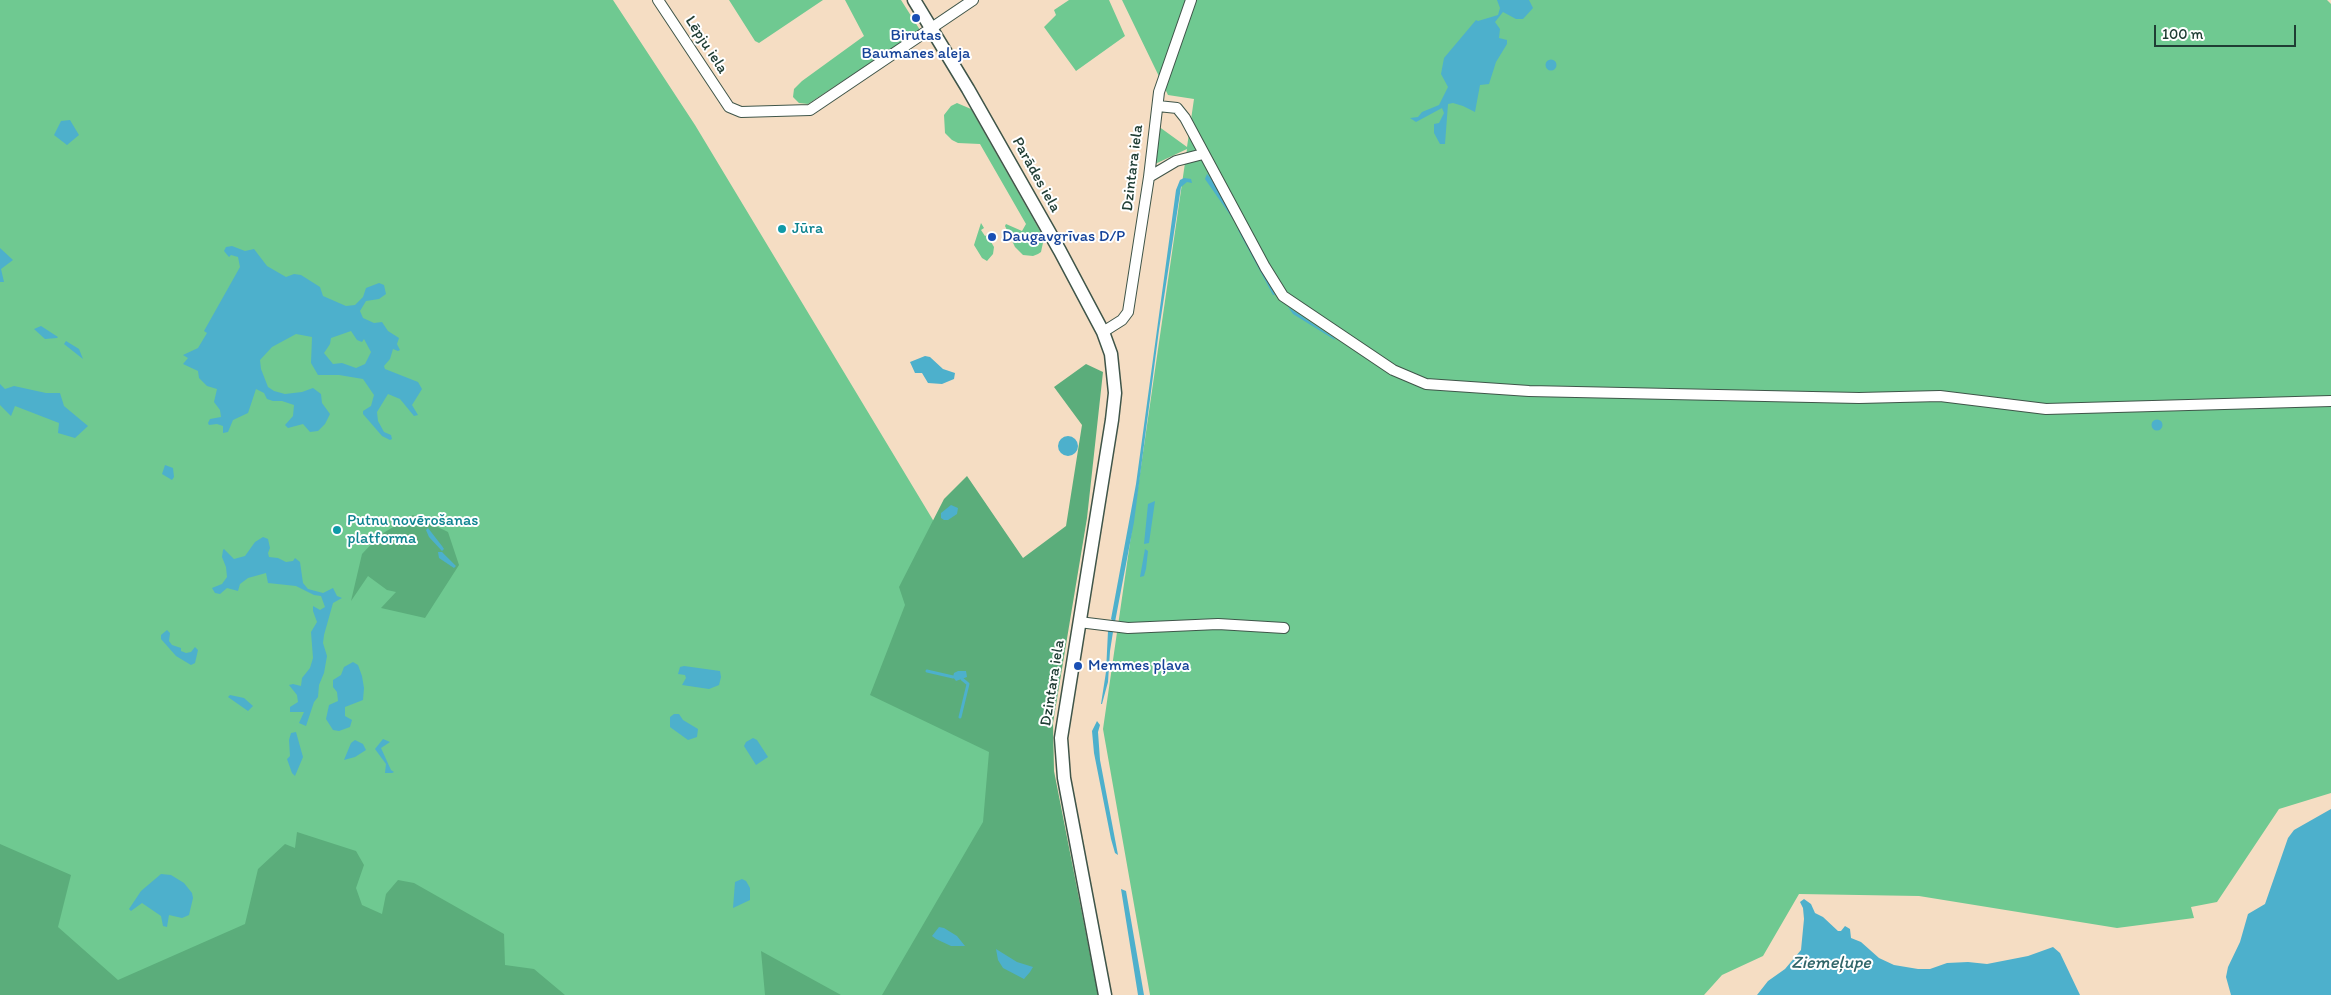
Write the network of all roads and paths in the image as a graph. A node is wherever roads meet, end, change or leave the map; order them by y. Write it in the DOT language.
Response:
graph roads {
  1 [pos="658,0"];
  2 [pos="914,0"];
  3 [pos="973,0"];
  4 [pos="1191,0"];
  5 [pos="932,28"];
  6 [pos="1158,106"];
  7 [pos="1203,154"];
  8 [pos="1149,177"];
  9 [pos="1103,332"];
  10 [pos="1114,374"];
  11 [pos="2331,401"];
  12 [pos="1079,622"];
  13 [pos="1284,628"];
  14 [pos="1105,995"];
  1 -- 5 [label="street, Lēpju iela"];
  2 -- 5 [label="street, Parādes iela"];
  3 -- 5 [label="street"];
  4 -- 6 [label="street, Dzintara iela"];
  5 -- 9 [label="street, Parādes iela"];
  6 -- 7 [label="street"];
  6 -- 8 [label="street, Dzintara iela"];
  7 -- 8 [label="street"];
  7 -- 11 [label="street"];
  8 -- 9 [label="street, Dzintara iela"];
  9 -- 10 [label="street, Parādes iela"];
  10 -- 12 [label="street, Dzintara iela"];
  12 -- 13 [label="street"];
  12 -- 14 [label="street, Dzintara iela"];
}
